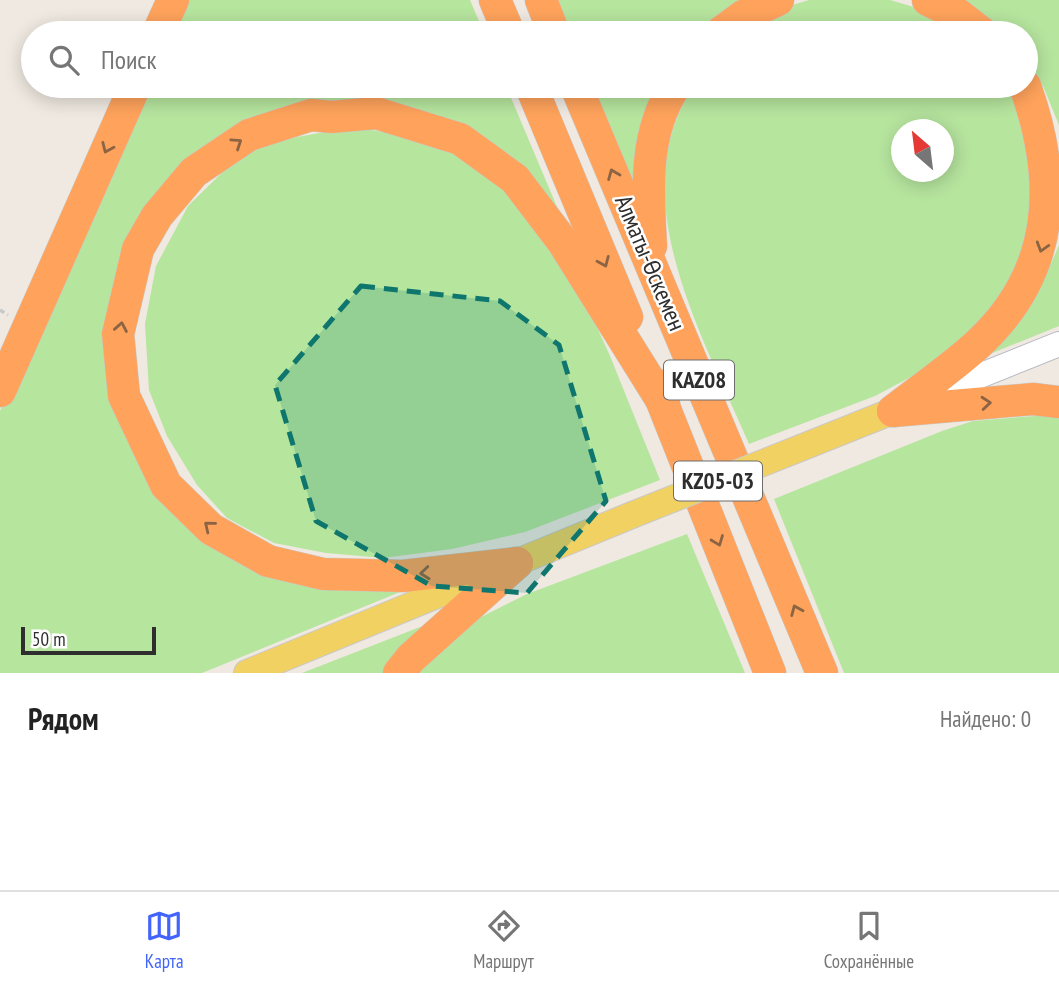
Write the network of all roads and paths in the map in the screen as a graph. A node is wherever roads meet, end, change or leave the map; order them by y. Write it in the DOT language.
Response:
graph roads {
  1 [pos="173,0"];
  2 [pos="495,0"];
  3 [pos="541,0"];
  4 [pos="778,0"];
  5 [pos="928,0"];
  6 [pos="163,21"];
  7 [pos="504,21"];
  8 [pos="549,21"];
  9 [pos="736,21"];
  10 [pos="967,21"];
  11 [pos="130,98"];
  12 [pos="536,98"];
  13 [pos="581,98"];
  14 [pos="667,98"];
  15 [pos="1030,98"];
  16 [pos="652,268"];
  17 [pos="1059,344"];
  18 [pos="0,391"];
  19 [pos="1059,402"];
  20 [pos="664,404"];
  21 [pos="894,411"];
  22 [pos="517,563"];
  23 [pos="766,668"];
  24 [pos="247,673"];
  25 [pos="399,673"];
  26 [pos="822,673"];
  1 -- 6 [label="highway"];
  2 -- 7 [label="highway"];
  3 -- 8 [label="highway"];
  4 -- 9 [label="highway"];
  5 -- 10 [label="highway"];
  11 -- 18 [label="highway, one-way"];
  12 -- 20 [label="highway, Алматы-Өскемен / KAZ08, one-way"];
  16 -- 13 [label="highway, Алматы-Өскемен / KAZ08, one-way"];
  14 -- 16 [label="highway"];
  15 -- 21 [label="highway, one-way"];
  26 -- 16 [label="highway, Алматы-Өскемен / KAZ08, one-way"];
  17 -- 21 [label="main road"];
  21 -- 19 [label="highway, one-way"];
  22 -- 20 [label="highway, one-way"];
  20 -- 23 [label="highway, Алматы-Өскемен / KAZ08, one-way"];
  21 -- 22 [label="main road, KZ05-03, bridge"];
  22 -- 24 [label="main road"];
  22 -- 25 [label="highway"];
}
